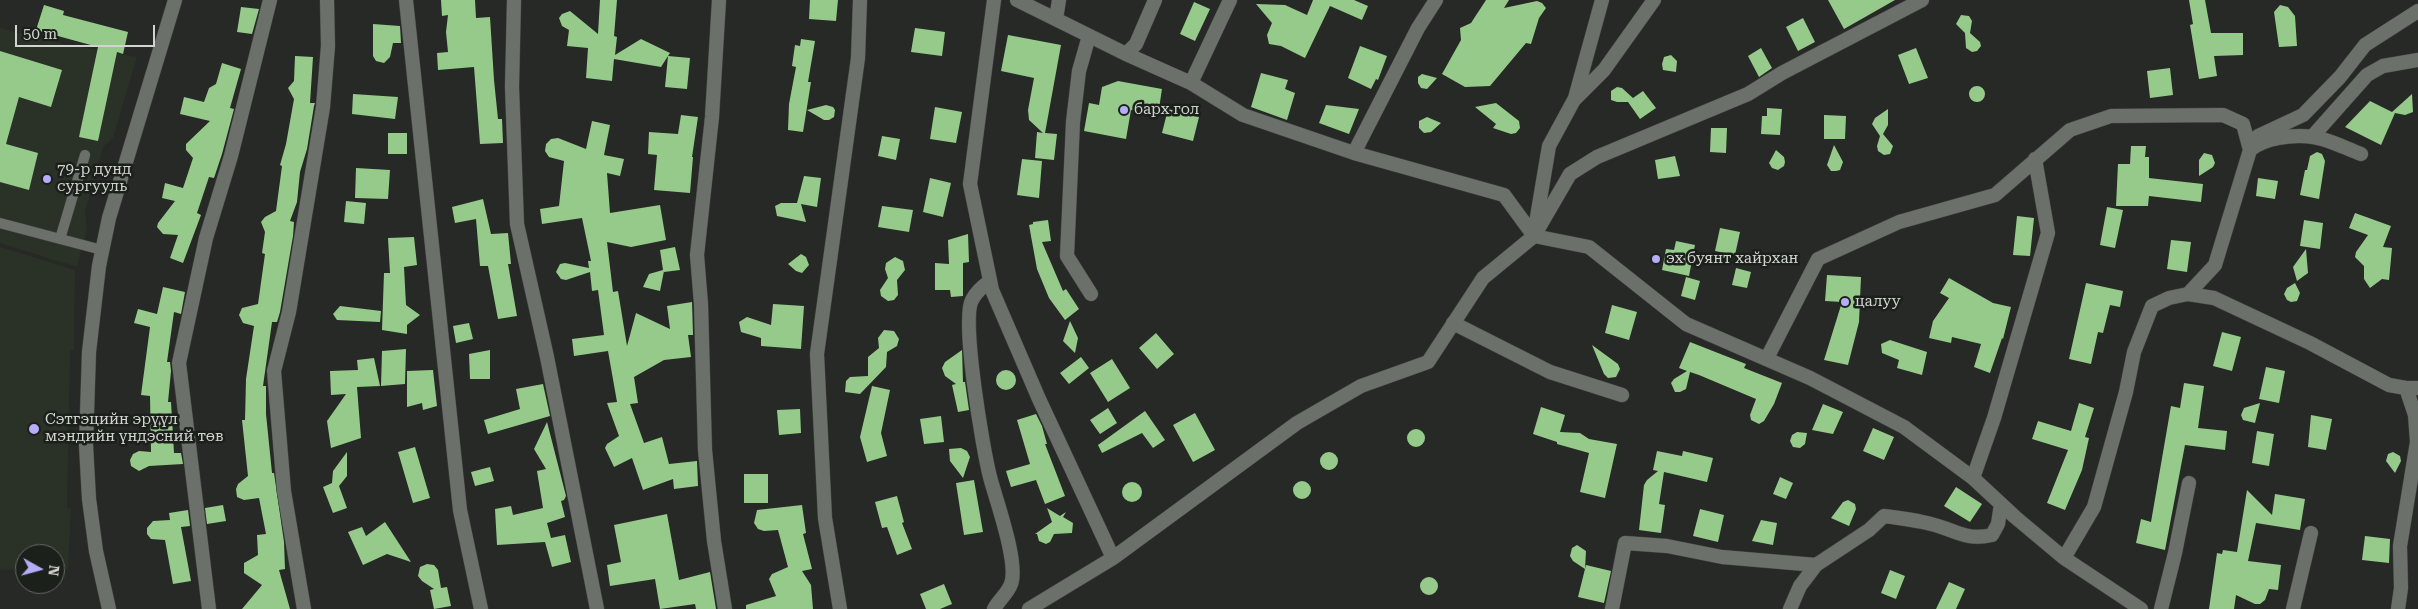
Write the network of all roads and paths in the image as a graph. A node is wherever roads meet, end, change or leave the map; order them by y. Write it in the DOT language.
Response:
graph roads {
  1 [pos="174,0"];
  2 [pos="270,0"];
  3 [pos="327,0"];
  4 [pos="406,0"];
  5 [pos="514,0"];
  6 [pos="719,0"];
  7 [pos="860,0"];
  8 [pos="994,0"];
  9 [pos="1017,0"];
  10 [pos="1060,0"];
  11 [pos="1155,0"];
  12 [pos="1230,0"];
  13 [pos="1436,0"];
  14 [pos="1602,0"];
  15 [pos="1654,0"];
  16 [pos="1922,0"];
  17 [pos="2418,10"];
  18 [pos="1056,19"];
  19 [pos="1089,36"];
  20 [pos="1126,54"];
  21 [pos="2418,60"];
  22 [pos="1191,83"];
  23 [pos="1574,100"];
  24 [pos="2312,137"];
  25 [pos="2249,146"];
  26 [pos="1354,154"];
  27 [pos="2360,154"];
  28 [pos="84,155"];
  29 [pos="2035,159"];
  30 [pos="0,223"];
  31 [pos="1534,236"];
  32 [pos="60,239"];
  33 [pos="102,250"];
  34 [pos="990,281"];
  35 [pos="1091,294"];
  36 [pos="2188,294"];
  37 [pos="1453,323"];
  38 [pos="1768,358"];
  39 [pos="2412,388"];
  40 [pos="1622,395"];
  41 [pos="1973,478"];
  42 [pos="2189,483"];
  43 [pos="2001,504"];
  44 [pos="2310,533"];
  45 [pos="1113,558"];
  46 [pos="2064,558"];
  47 [pos="1816,565"];
  48 [pos="109,609"];
  49 [pos="209,609"];
  50 [pos="304,609"];
  51 [pos="481,609"];
  52 [pos="597,609"];
  53 [pos="725,609"];
  54 [pos="840,609"];
  55 [pos="994,609"];
  56 [pos="1029,609"];
  57 [pos="1612,609"];
  58 [pos="1790,609"];
  59 [pos="2141,609"];
  60 [pos="2161,609"];
  61 [pos="2293,609"];
  62 [pos="2398,609"];
  1 -- 33 [label="street"];
  2 -- 49 [label="street"];
  3 -- 50 [label="street"];
  4 -- 51 [label="street"];
  5 -- 52 [label="street"];
  6 -- 53 [label="street"];
  7 -- 54 [label="street"];
  8 -- 34 [label="street"];
  9 -- 18 [label="street"];
  10 -- 18 [label="street"];
  11 -- 20 [label="street"];
  12 -- 22 [label="street"];
  13 -- 26 [label="street"];
  14 -- 23 [label="street"];
  15 -- 23 [label="street"];
  16 -- 31 [label="street"];
  17 -- 25 [label="street"];
  18 -- 19 [label="street"];
  19 -- 20 [label="street"];
  19 -- 35 [label="street"];
  20 -- 22 [label="street"];
  21 -- 24 [label="street"];
  22 -- 26 [label="street"];
  23 -- 31 [label="street"];
  24 -- 25 [label="street"];
  24 -- 27 [label="street"];
  25 -- 29 [label="street"];
  25 -- 36 [label="street"];
  26 -- 31 [label="street"];
  28 -- 32 [label="lane"];
  29 -- 38 [label="street"];
  29 -- 41 [label="street"];
  30 -- 32 [label="lane"];
  31 -- 37 [label="street"];
  31 -- 38 [label="street"];
  32 -- 33 [label="lane"];
  33 -- 48 [label="street"];
  34 -- 45 [label="street"];
  34 -- 55 [label="street"];
  36 -- 39 [label="street"];
  36 -- 46 [label="street"];
  37 -- 40 [label="street"];
  37 -- 45 [label="street"];
  38 -- 41 [label="street"];
  39 -- 62 [label="street"];
  41 -- 43 [label="street"];
  42 -- 60 [label="street"];
  43 -- 46 [label="street"];
  43 -- 47 [label="street"];
  44 -- 61 [label="street"];
  45 -- 56 [label="street"];
  46 -- 59 [label="street"];
  47 -- 57 [label="street"];
  47 -- 58 [label="street"];
}
